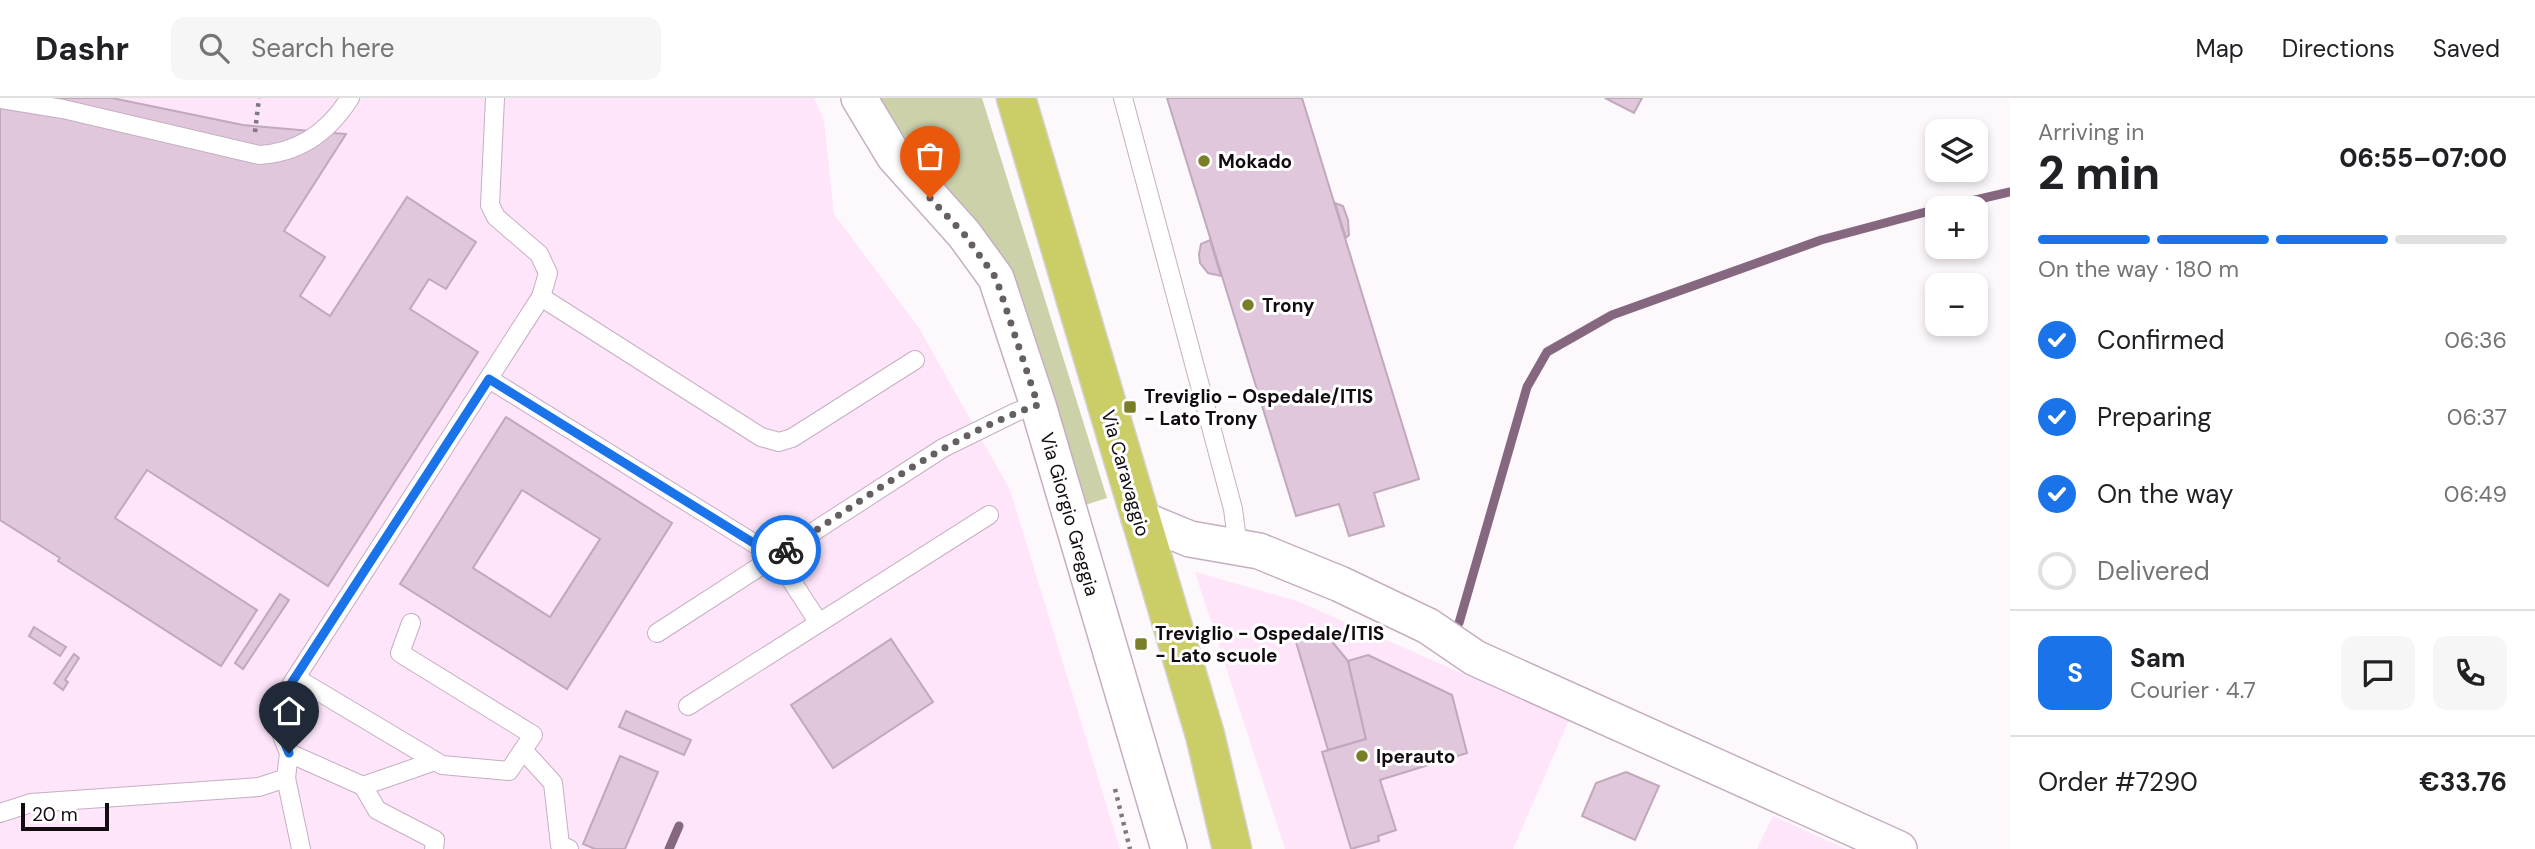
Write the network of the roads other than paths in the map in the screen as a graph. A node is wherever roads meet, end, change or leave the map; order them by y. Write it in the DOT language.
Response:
graph roads {
  1 [pos="350,98"];
  2 [pos="495,98"];
  3 [pos="859,98"];
  4 [pos="1016,98"];
  5 [pos="1123,98"];
  6 [pos="0,99"];
  7 [pos="541,297"];
  8 [pos="915,360"];
  9 [pos="489,379"];
  10 [pos="1038,405"];
  11 [pos="989,515"];
  12 [pos="1139,518"];
  13 [pos="1190,539"];
  14 [pos="1238,547"];
  15 [pos="776,557"];
  16 [pos="1153,565"];
  17 [pos="411,623"];
  18 [pos="819,623"];
  19 [pos="657,633"];
  20 [pos="296,678"];
  21 [pos="688,706"];
  22 [pos="523,750"];
  23 [pos="289,753"];
  24 [pos="435,761"];
  25 [pos="286,778"];
  26 [pos="363,786"];
  27 [pos="0,813"];
  28 [pos="301,849"];
  29 [pos="434,849"];
  30 [pos="569,849"];
  31 [pos="1169,849"];
  32 [pos="1232,849"];
  33 [pos="1899,849"];
  1 -- 6 [label="lane"];
  2 -- 7 [label="lane"];
  3 -- 10 [label="street, Via Giorgio Greggia"];
  4 -- 12 [label="main road, Via Caravaggio"];
  5 -- 14 [label="lane"];
  7 -- 8 [label="lane"];
  7 -- 9 [label="lane"];
  9 -- 15 [label="lane"];
  9 -- 20 [label="lane"];
  10 -- 15 [label="lane"];
  10 -- 31 [label="street, Via Giorgio Greggia"];
  11 -- 18 [label="lane"];
  12 -- 13 [label="street"];
  12 -- 16 [label="main road, Via Caravaggio"];
  13 -- 14 [label="street"];
  13 -- 16 [label="street"];
  14 -- 33 [label="street"];
  15 -- 18 [label="lane"];
  15 -- 19 [label="lane"];
  16 -- 32 [label="main road, Via Caravaggio"];
  17 -- 22 [label="lane"];
  18 -- 21 [label="lane"];
  20 -- 23 [label="lane"];
  20 -- 24 [label="lane"];
  22 -- 24 [label="lane"];
  22 -- 30 [label="lane"];
  23 -- 25 [label="lane"];
  23 -- 26 [label="lane"];
  24 -- 26 [label="lane"];
  25 -- 27 [label="lane"];
  25 -- 28 [label="lane"];
  26 -- 29 [label="lane"];
}
